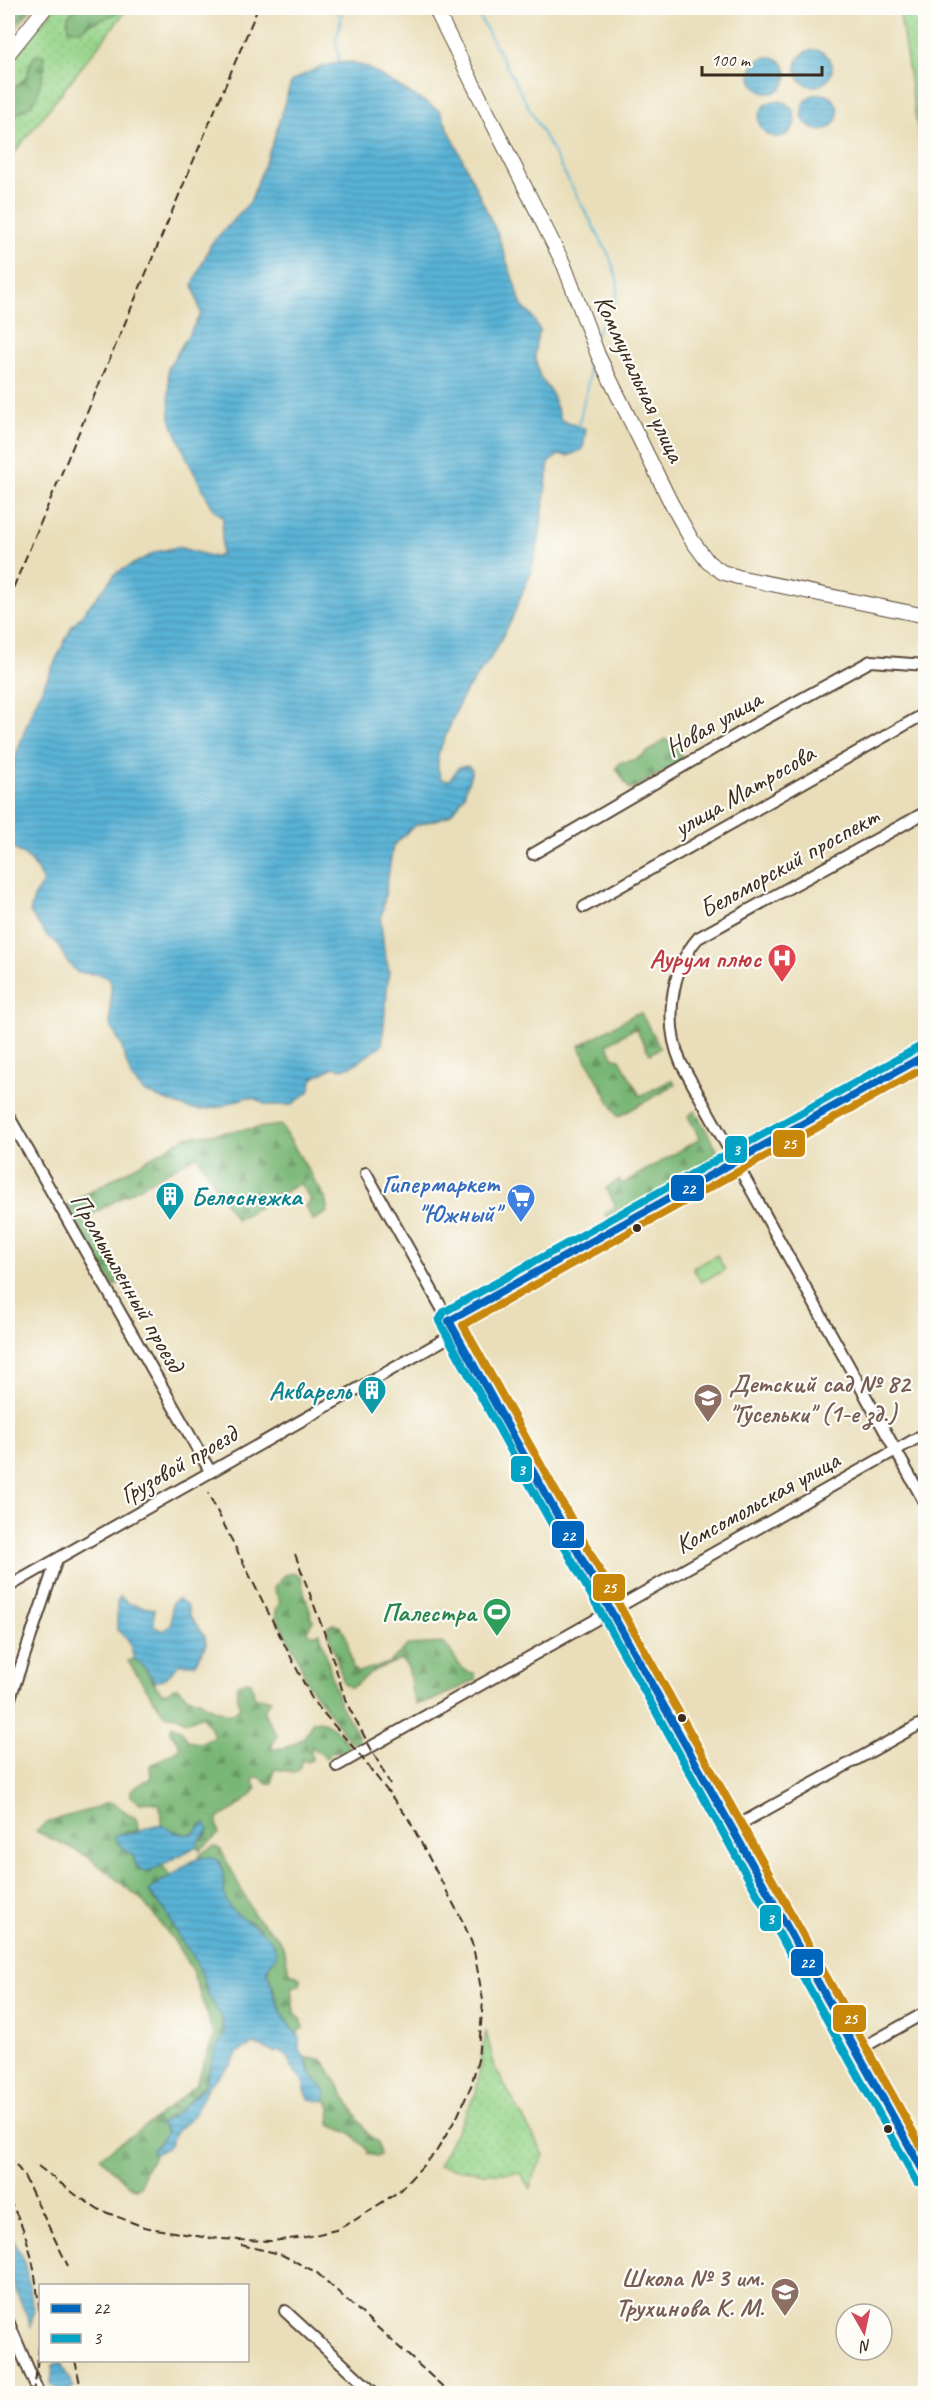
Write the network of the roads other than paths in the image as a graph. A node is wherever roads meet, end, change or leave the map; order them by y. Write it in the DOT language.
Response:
graph roads {
  1 [pos="45,8"];
  2 [pos="435,8"];
  3 [pos="8,54"];
  4 [pos="926,616"];
  5 [pos="926,664"];
  6 [pos="926,713"];
  7 [pos="926,812"];
  8 [pos="533,854"];
  9 [pos="584,907"];
  10 [pos="926,1055"];
  11 [pos="8,1115"];
  12 [pos="735,1162"];
  13 [pos="366,1173"];
  14 [pos="452,1327"];
  15 [pos="926,1432"];
  16 [pos="894,1450"];
  17 [pos="210,1471"];
  18 [pos="926,1505"];
  19 [pos="57,1559"];
  20 [pos="8,1587"];
  21 [pos="610,1611"];
  22 [pos="8,1704"];
  23 [pos="926,1721"];
  24 [pos="337,1767"];
  25 [pos="731,1829"];
  26 [pos="926,2012"];
  27 [pos="855,2052"];
  28 [pos="926,2177"];
  29 [pos="285,2312"];
  30 [pos="8,2321"];
  31 [pos="39,2394"];
  32 [pos="375,2394"];
  1 -- 3 [label="main road"];
  2 -- 4 [label="main road, Коммунальная улица"];
  5 -- 8 [label="street, Новая улица"];
  6 -- 9 [label="street, улица Матросова"];
  7 -- 12 [label="street, Беломорский проспект"];
  10 -- 12 [label="main road"];
  11 -- 17 [label="street, Промышленный проезд"];
  12 -- 14 [label="main road"];
  12 -- 16 [label="street, Беломорский проспект"];
  13 -- 14 [label="street"];
  14 -- 17 [label="street, Грузовой проезд"];
  14 -- 21 [label="main road"];
  15 -- 16 [label="street, Комсомольская улица"];
  16 -- 18 [label="street, Беломорский проспект"];
  16 -- 21 [label="street, Комсомольская улица"];
  17 -- 19 [label="street, Грузовой проезд"];
  19 -- 20 [label="street, Грузовой проезд"];
  19 -- 22 [label="street"];
  21 -- 24 [label="street, Комсомольская улица"];
  21 -- 25 [label="main road"];
  23 -- 25 [label="street"];
  25 -- 27 [label="main road"];
  26 -- 27 [label="street"];
  27 -- 28 [label="main road"];
  29 -- 32 [label="street"];
  30 -- 31 [label="street"];
}
